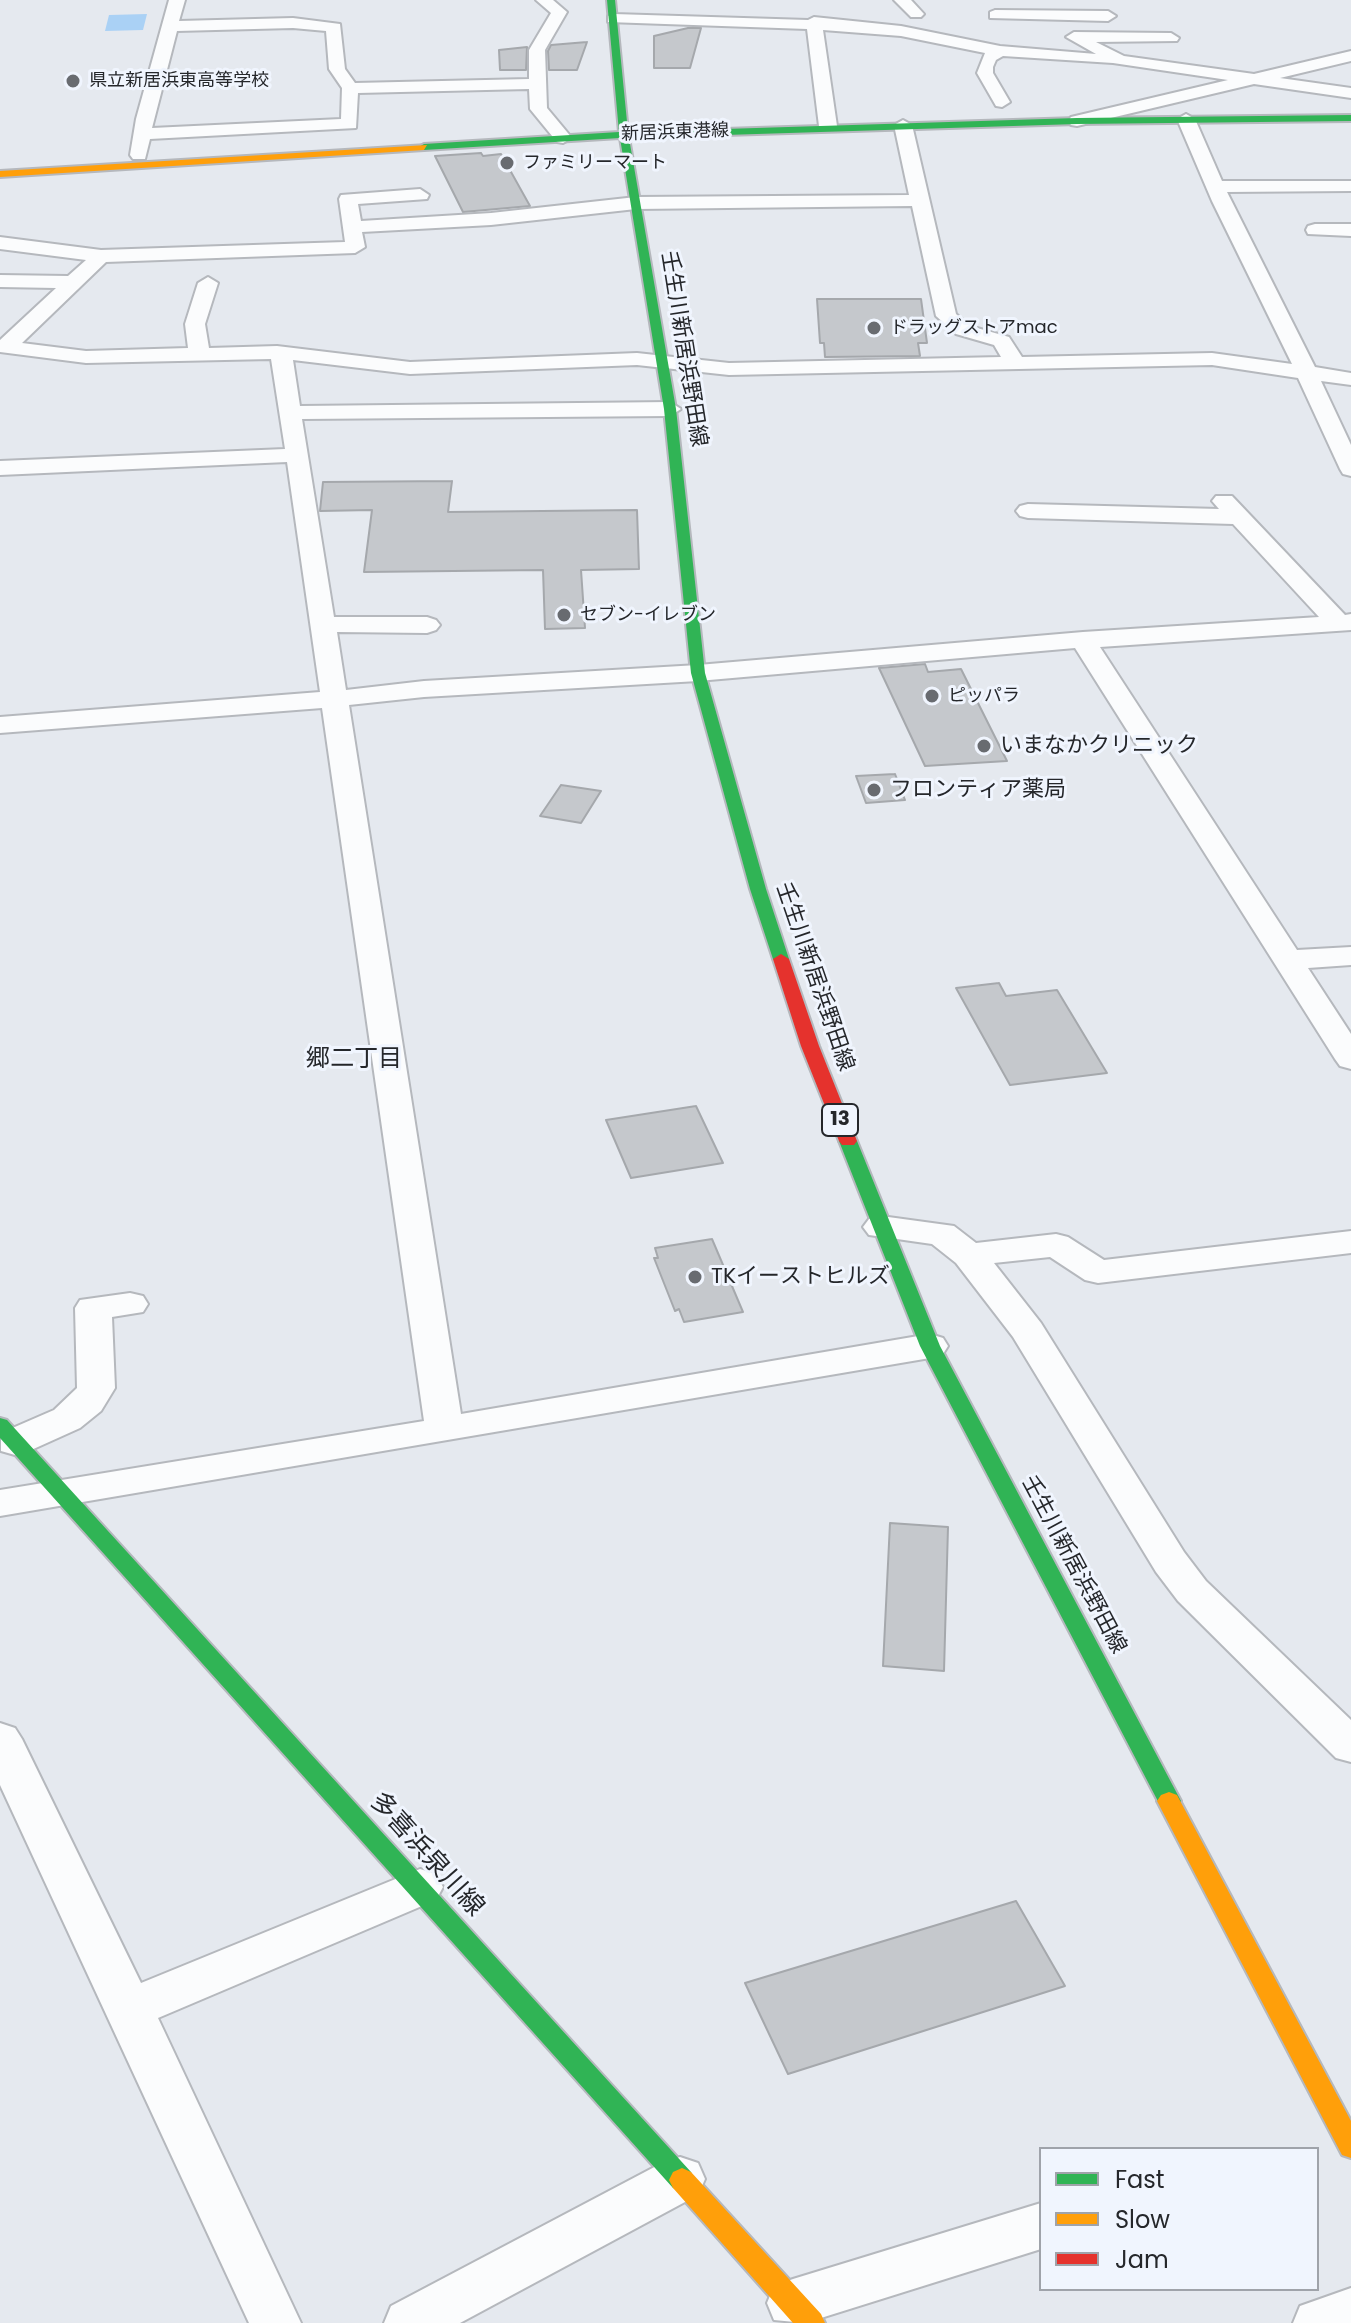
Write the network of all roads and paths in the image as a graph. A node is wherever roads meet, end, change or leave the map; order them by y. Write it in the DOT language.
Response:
graph roads {
  1 [pos="177,0"];
  2 [pos="544,0"];
  3 [pos="902,0"];
  4 [pos="977,3"];
  5 [pos="845,5"];
  6 [pos="612,9"];
  7 [pos="916,14"];
  8 [pos="995,15"];
  9 [pos="1127,17"];
  10 [pos="814,22"];
  11 [pos="171,26"];
  12 [pos="858,26"];
  13 [pos="1074,37"];
  14 [pos="1171,38"];
  15 [pos="1000,51"];
  16 [pos="1351,56"];
  17 [pos="1120,60"];
  18 [pos="1258,78"];
  19 [pos="537,84"];
  20 [pos="350,88"];
  21 [pos="1351,93"];
  22 [pos="1002,102"];
  23 [pos="1351,118"];
  24 [pos="1186,119"];
  25 [pos="1077,121"];
  26 [pos="903,125"];
  27 [pos="828,126"];
  28 [pos="142,134"];
  29 [pos="624,135"];
  30 [pos="563,138"];
  31 [pos="138,165"];
  32 [pos="0,174"];
  33 [pos="1351,186"];
  34 [pos="1218,194"];
  35 [pos="420,195"];
  36 [pos="918,200"];
  37 [pos="1351,201"];
  38 [pos="636,203"];
  39 [pos="353,227"];
  40 [pos="1315,230"];
  41 [pos="1351,230"];
  42 [pos="0,243"];
  43 [pos="1351,247"];
  44 [pos="1325,248"];
  45 [pos="101,256"];
  46 [pos="0,281"];
  47 [pos="72,282"];
  48 [pos="208,283"];
  49 [pos="2,347"];
  50 [pos="277,352"];
  51 [pos="199,354"];
  52 [pos="662,361"];
  53 [pos="1014,361"];
  54 [pos="1305,371"];
  55 [pos="1351,379"];
  56 [pos="670,409"];
  57 [pos="290,413"];
  58 [pos="297,455"];
  59 [pos="0,468"];
  60 [pos="1351,469"];
  61 [pos="1218,495"];
  62 [pos="1028,511"];
  63 [pos="1238,517"];
  64 [pos="1345,622"];
  65 [pos="323,624"];
  66 [pos="427,625"];
  67 [pos="1083,640"];
  68 [pos="698,673"];
  69 [pos="335,699"];
  70 [pos="0,725"];
  71 [pos="1351,956"];
  72 [pos="1290,960"];
  73 [pos="1351,1059"];
  74 [pos="881,1227"];
  75 [pos="1351,1242"];
  76 [pos="969,1255"];
  77 [pos="130,1304"];
  78 [pos="930,1346"];
  79 [pos="444,1430"];
  80 [pos="8,1433"];
  81 [pos="60,1494"];
  82 [pos="0,1503"];
  83 [pos="1351,1746"];
  84 [pos="3,1750"];
  85 [pos="420,1887"];
  86 [pos="130,2009"];
  87 [pos="1351,2147"];
  88 [pos="680,2179"];
  89 [pos="1039,2227"];
  90 [pos="1351,2312"];
  91 [pos="802,2313"];
  92 [pos="275,2323"];
  93 [pos="410,2323"];
  94 [pos="1319,2323"];
  1 -- 11 [label="street"];
  2 -- 19 [label="street"];
  3 -- 7 [label="street"];
  4 -- 8 [label="street"];
  5 -- 12 [label="street"];
  6 -- 10 [label="street"];
  6 -- 29 [label="main road, 壬生川新居浜野田線 / 13"];
  8 -- 9 [label="street"];
  8 -- 13 [label="street"];
  10 -- 12 [label="street"];
  10 -- 27 [label="street"];
  11 -- 20 [label="street"];
  11 -- 28 [label="street"];
  12 -- 15 [label="street"];
  13 -- 14 [label="street"];
  13 -- 17 [label="street"];
  15 -- 17 [label="street"];
  15 -- 22 [label="street"];
  16 -- 18 [label="street"];
  17 -- 18 [label="street"];
  18 -- 21 [label="street"];
  18 -- 25 [label="street"];
  19 -- 20 [label="street"];
  19 -- 30 [label="street"];
  20 -- 28 [label="street"];
  23 -- 24 [label="main road, 新居浜東港線"];
  24 -- 25 [label="main road, 新居浜東港線"];
  24 -- 34 [label="street"];
  25 -- 26 [label="main road, 新居浜東港線"];
  26 -- 27 [label="main road, 新居浜東港線"];
  26 -- 36 [label="street"];
  27 -- 29 [label="main road, 新居浜東港線"];
  28 -- 31 [label="street"];
  29 -- 30 [label="main road, 新居浜東港線"];
  29 -- 38 [label="main road, 壬生川新居浜野田線 / 13"];
  30 -- 31 [label="main road, 新居浜東港線"];
  31 -- 32 [label="main road, 新居浜東港線"];
  33 -- 34 [label="street"];
  34 -- 37 [label="street"];
  34 -- 54 [label="street"];
  35 -- 39 [label="street"];
  36 -- 38 [label="street"];
  36 -- 53 [label="street"];
  38 -- 39 [label="street"];
  38 -- 52 [label="main road, 壬生川新居浜野田線 / 13"];
  39 -- 45 [label="street"];
  40 -- 41 [label="street"];
  42 -- 45 [label="street"];
  43 -- 44 [label="street"];
  45 -- 47 [label="street"];
  46 -- 47 [label="street"];
  47 -- 49 [label="street"];
  48 -- 51 [label="street"];
  49 -- 51 [label="street"];
  50 -- 51 [label="street"];
  50 -- 52 [label="street"];
  50 -- 57 [label="street"];
  52 -- 53 [label="street"];
  52 -- 56 [label="main road, 壬生川新居浜野田線 / 13"];
  53 -- 54 [label="street"];
  54 -- 55 [label="street"];
  54 -- 60 [label="street"];
  56 -- 57 [label="street"];
  56 -- 68 [label="main road, 壬生川新居浜野田線 / 13"];
  57 -- 58 [label="street"];
  58 -- 59 [label="street"];
  58 -- 65 [label="street"];
  61 -- 63 [label="street"];
  62 -- 63 [label="street"];
  63 -- 64 [label="street"];
  64 -- 67 [label="street"];
  65 -- 66 [label="street"];
  65 -- 69 [label="street"];
  67 -- 68 [label="street"];
  67 -- 72 [label="street"];
  68 -- 69 [label="street"];
  68 -- 74 [label="main road, 壬生川新居浜野田線 / 13"];
  69 -- 70 [label="street"];
  69 -- 79 [label="street"];
  71 -- 72 [label="street"];
  72 -- 73 [label="street"];
  74 -- 76 [label="street"];
  74 -- 78 [label="main road, 壬生川新居浜野田線 / 13"];
  75 -- 76 [label="street"];
  76 -- 83 [label="street"];
  77 -- 80 [label="street"];
  78 -- 79 [label="street"];
  78 -- 87 [label="main road, 壬生川新居浜野田線 / 13"];
  79 -- 81 [label="street"];
  80 -- 81 [label="main road, 多喜浜泉川線"];
  81 -- 82 [label="street"];
  81 -- 85 [label="main road, 多喜浜泉川線"];
  84 -- 86 [label="street"];
  85 -- 86 [label="street"];
  85 -- 88 [label="main road, 多喜浜泉川線"];
  86 -- 92 [label="street"];
  88 -- 91 [label="main road, 多喜浜泉川線"];
  88 -- 93 [label="street"];
  89 -- 91 [label="street"];
  90 -- 94 [label="street"];
}
